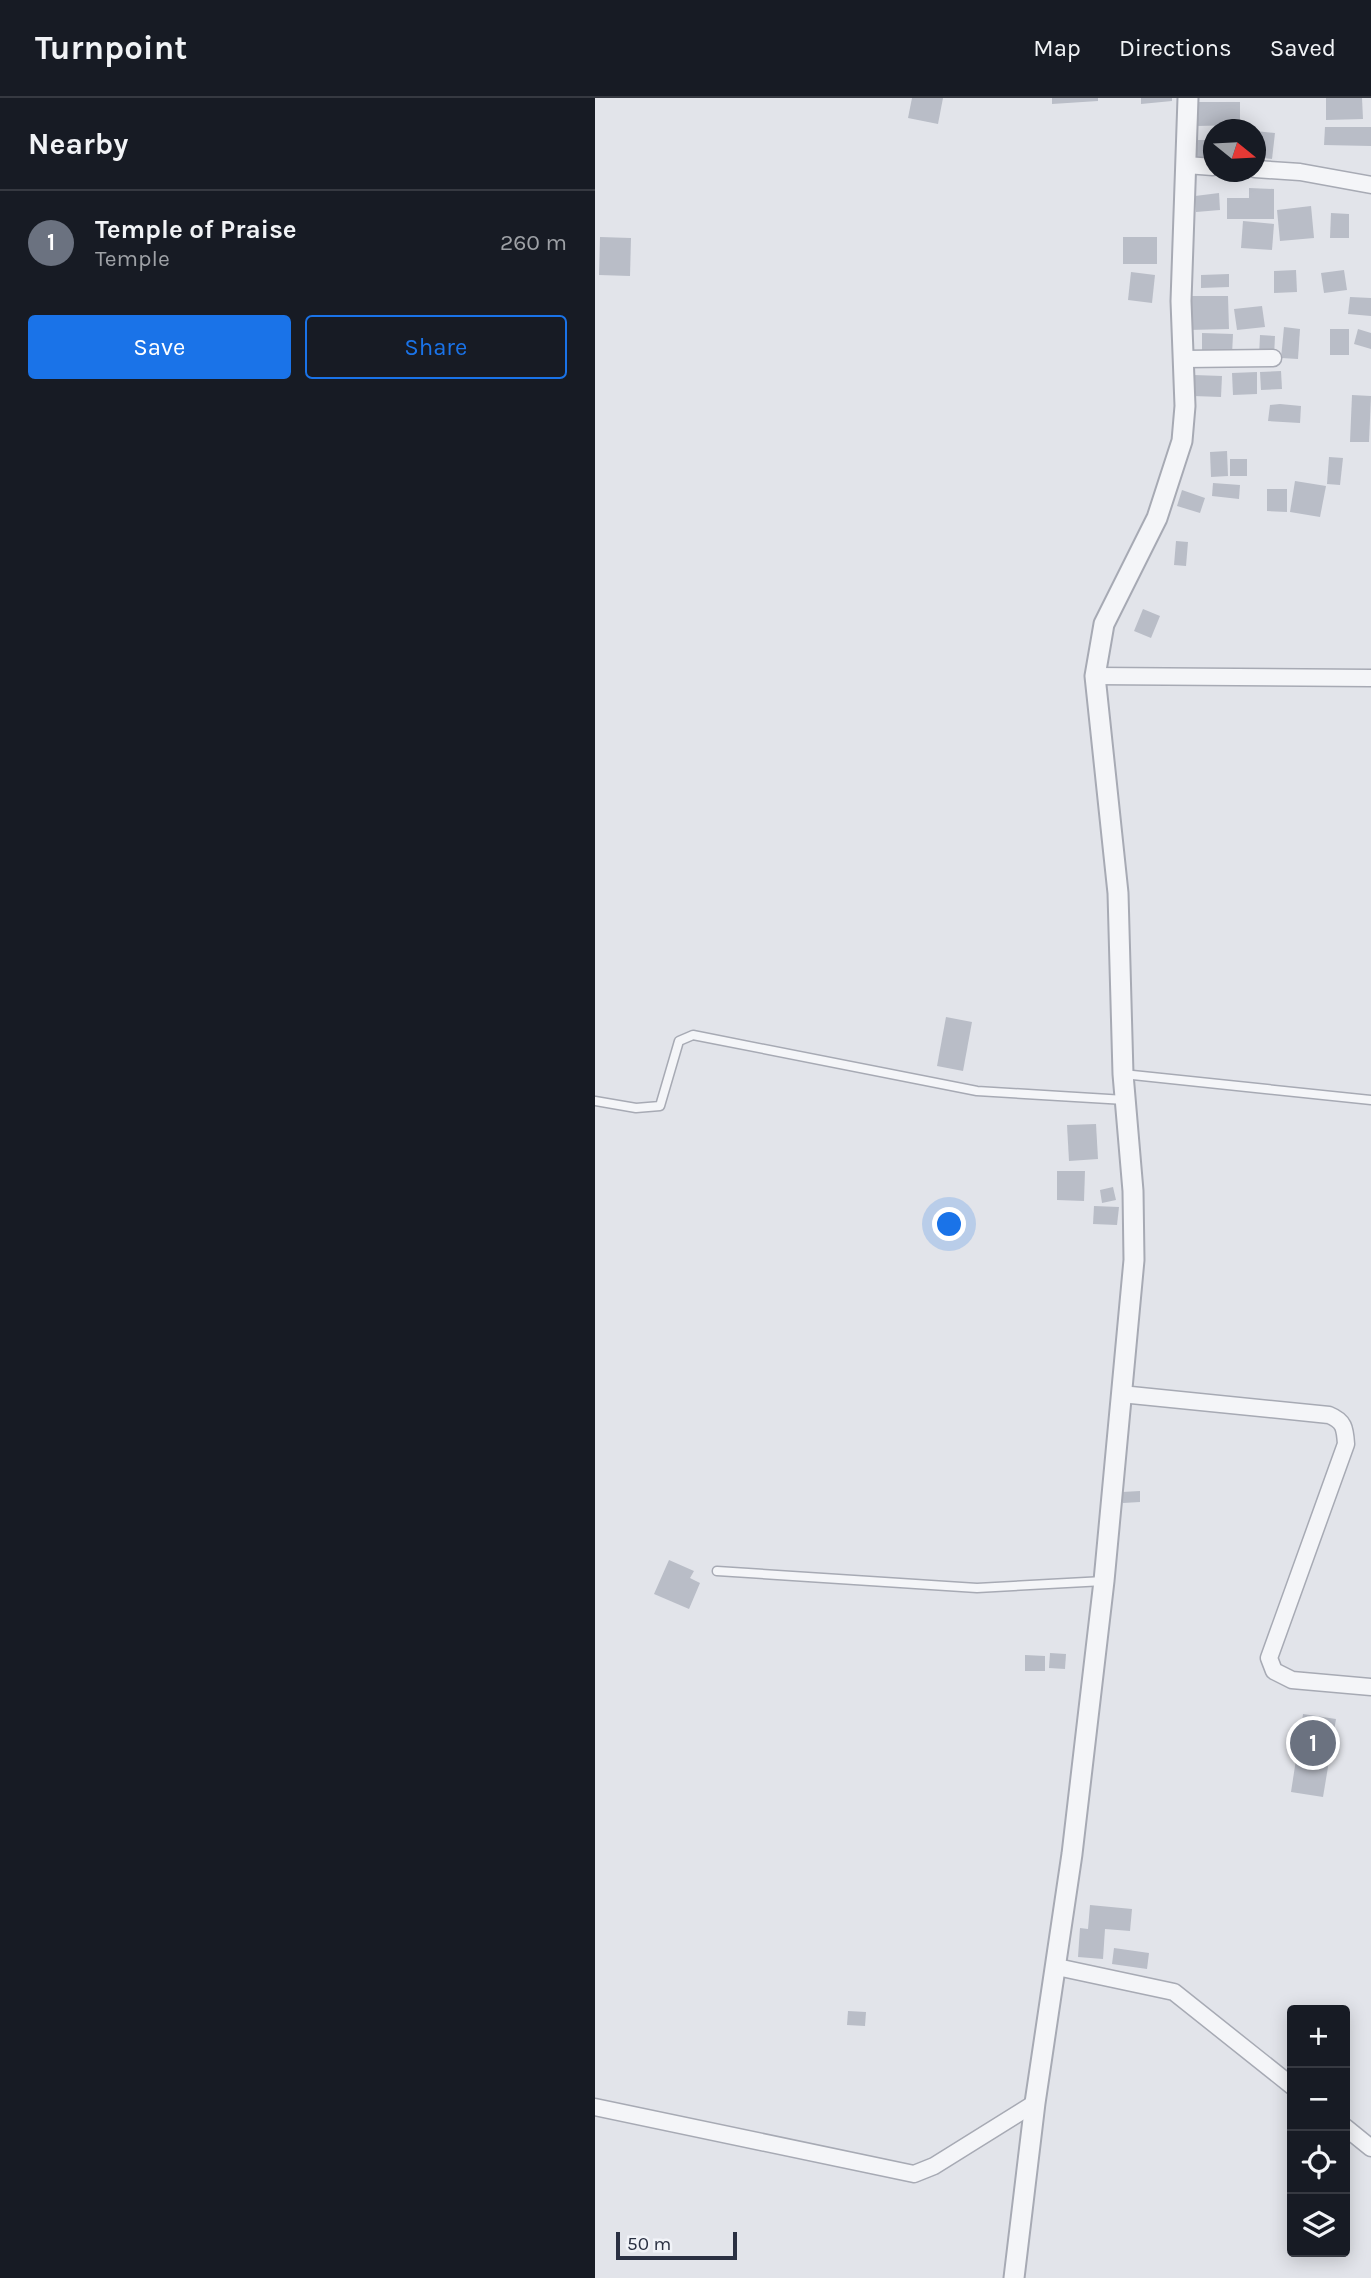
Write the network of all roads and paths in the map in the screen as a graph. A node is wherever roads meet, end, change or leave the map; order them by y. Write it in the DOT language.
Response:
graph roads {
  1 [pos="1188,98"];
  2 [pos="1186,165"];
  3 [pos="1203,166"];
  4 [pos="1266,170"];
  5 [pos="1371,185"];
  6 [pos="1273,358"];
  7 [pos="1184,359"];
  8 [pos="1095,676"];
  9 [pos="1371,678"];
  10 [pos="1123,1074"];
  11 [pos="1125,1100"];
  12 [pos="1371,1100"];
  13 [pos="595,1101"];
  14 [pos="1121,1394"];
  15 [pos="717,1571"];
  16 [pos="1104,1581"];
  17 [pos="1371,1687"];
  18 [pos="1057,1967"];
  19 [pos="1287,2082"];
  20 [pos="1035,2103"];
  21 [pos="595,2107"];
  22 [pos="1350,2131"];
  23 [pos="1371,2148"];
  24 [pos="1014,2278"];
  1 -- 2 [label="street"];
  2 -- 3 [label="street"];
  2 -- 7 [label="street"];
  4 -- 5 [label="street"];
  6 -- 7 [label="street"];
  7 -- 8 [label="street"];
  8 -- 9 [label="street"];
  8 -- 10 [label="street"];
  10 -- 11 [label="street"];
  10 -- 12 [label="lane"];
  11 -- 13 [label="lane"];
  11 -- 14 [label="street"];
  14 -- 16 [label="street"];
  14 -- 17 [label="street"];
  15 -- 16 [label="lane"];
  16 -- 18 [label="street"];
  18 -- 19 [label="street"];
  18 -- 20 [label="street"];
  20 -- 21 [label="street"];
  20 -- 24 [label="street"];
  22 -- 23 [label="street"];
}
